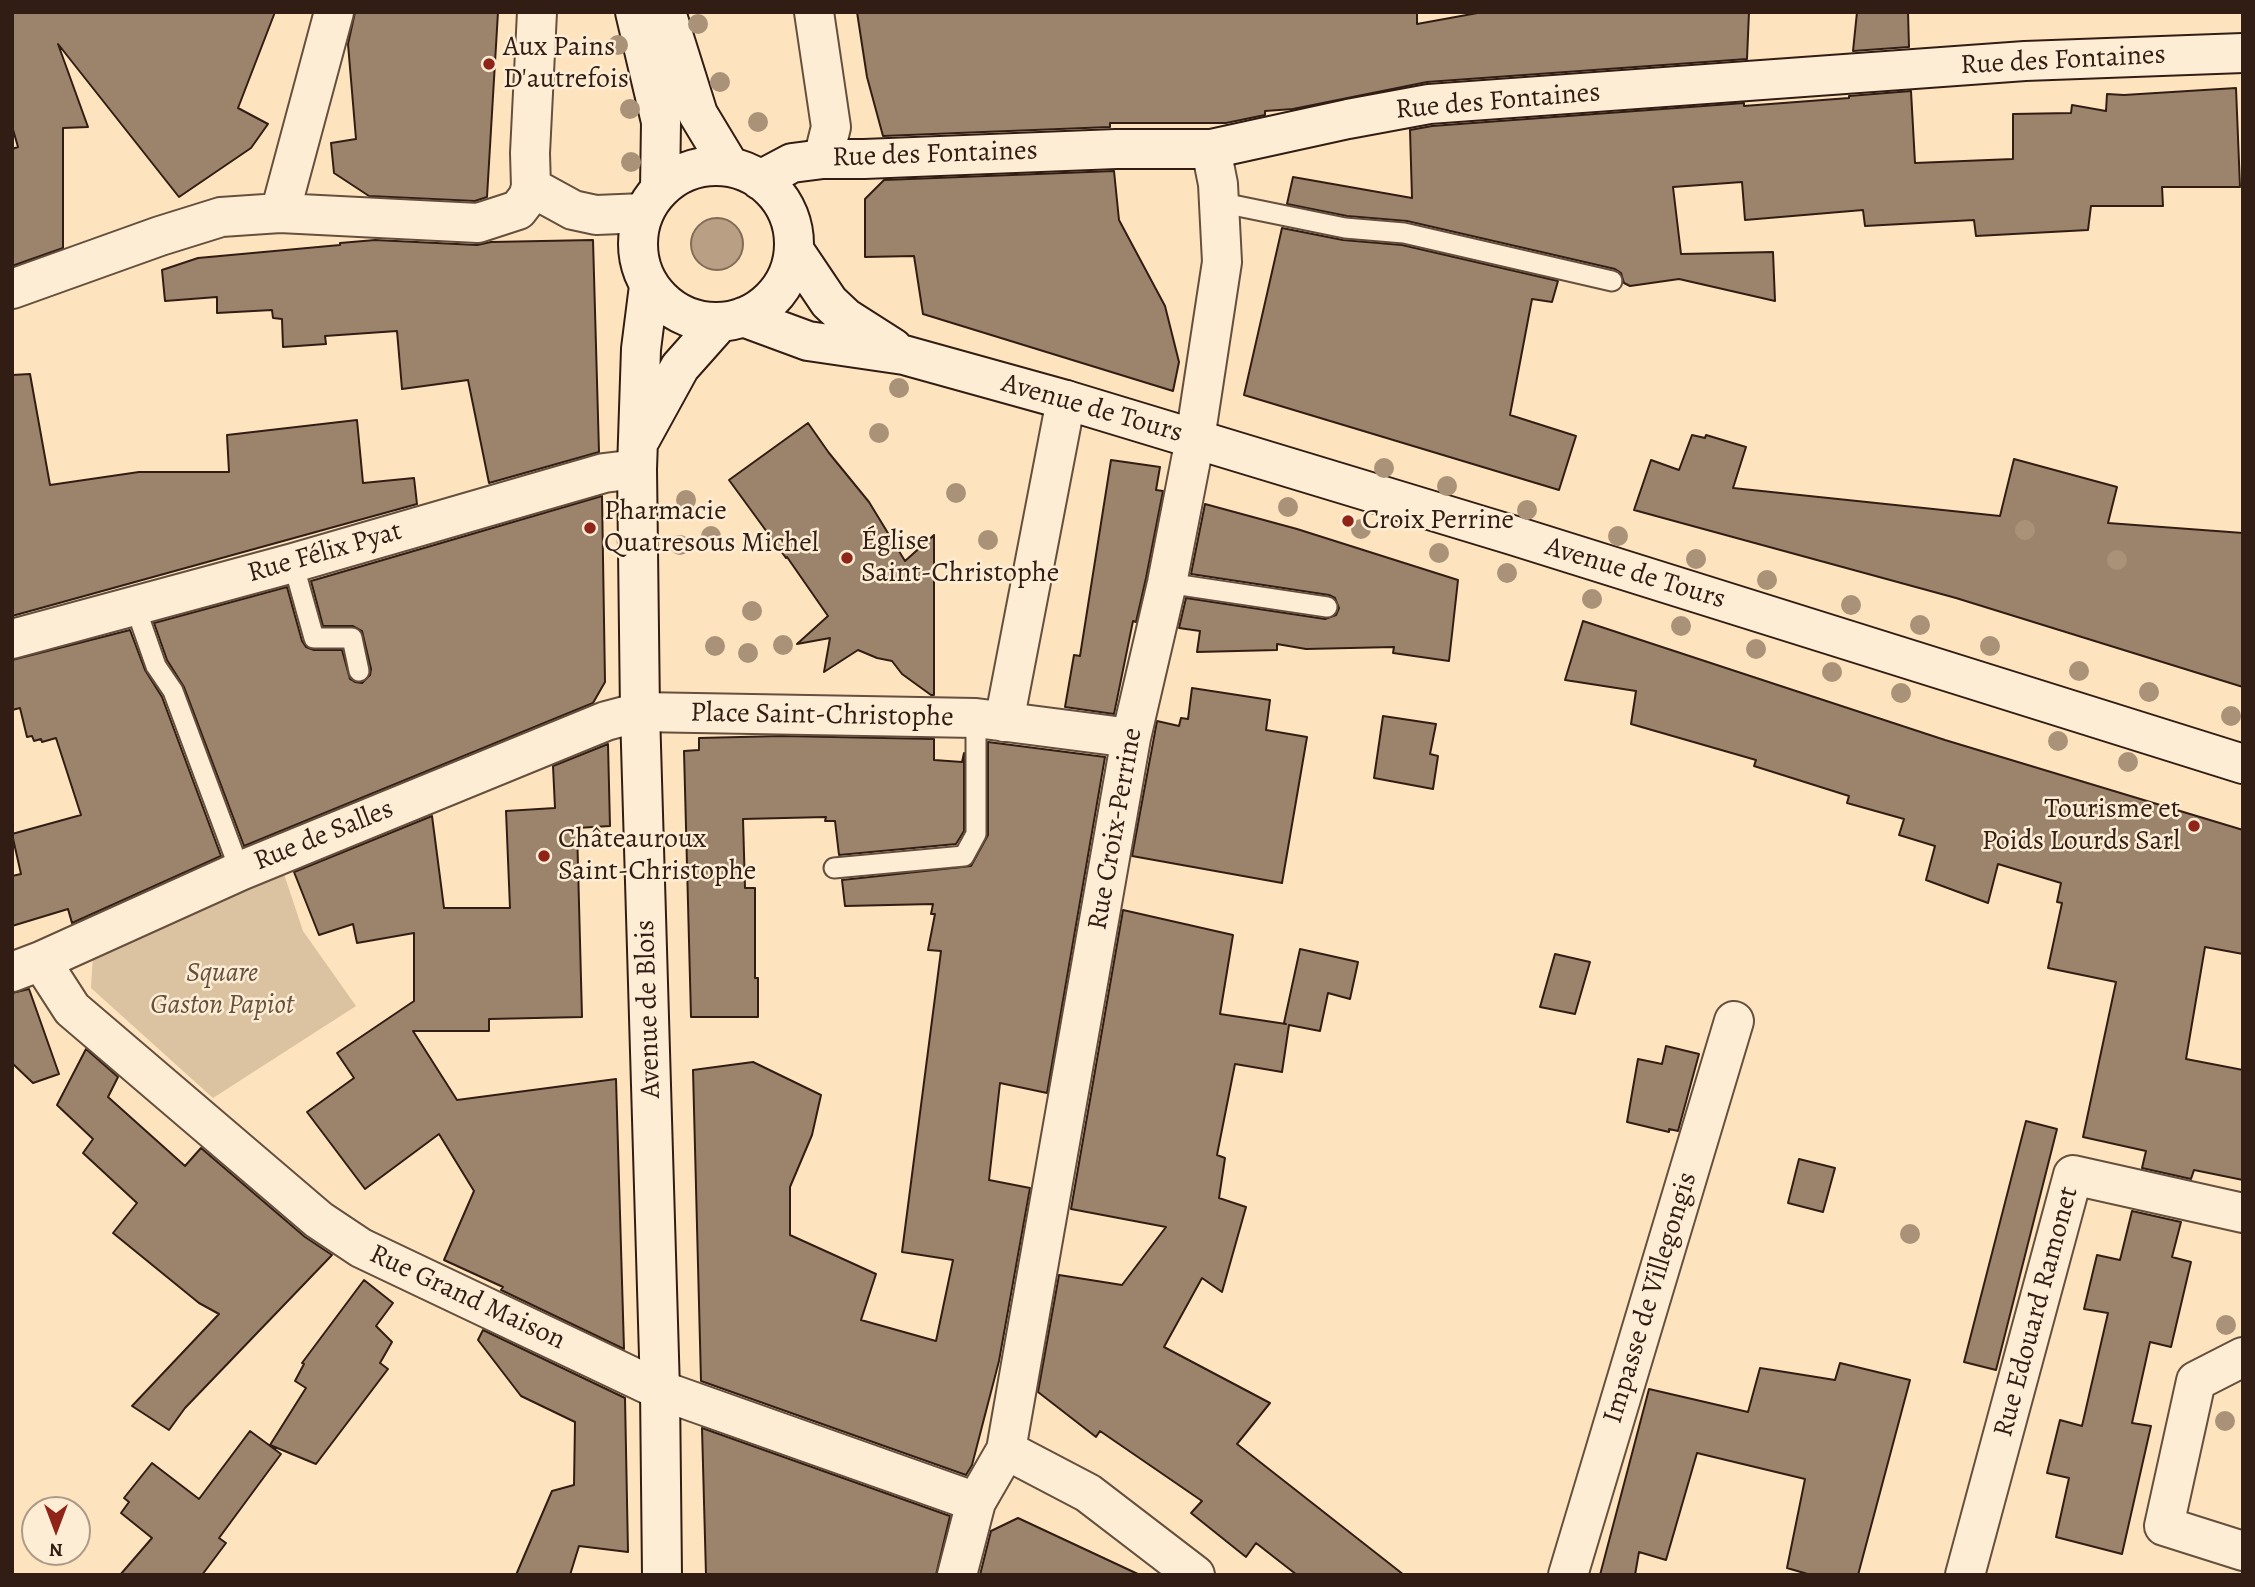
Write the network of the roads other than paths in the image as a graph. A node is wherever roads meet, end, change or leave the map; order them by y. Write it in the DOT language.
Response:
graph roads {
  1 [pos="334,12"];
  2 [pos="537,12"];
  3 [pos="635,12"];
  4 [pos="666,12"];
  5 [pos="814,12"];
  6 [pos="2243,52"];
  7 [pos="1211,149"];
  8 [pos="823,159"];
  9 [pos="745,174"];
  10 [pos="531,187"];
  11 [pos="652,201"];
  12 [pos="1218,202"];
  13 [pos="280,213"];
  14 [pos="794,250"];
  15 [pos="1612,281"];
  16 [pos="649,286"];
  17 [pos="12,289"];
  18 [pos="732,320"];
  19 [pos="904,355"];
  20 [pos="1066,400"];
  21 [pos="1195,439"];
  22 [pos="638,456"];
  23 [pos="293,563"];
  24 [pos="1167,583"];
  25 [pos="135,606"];
  26 [pos="1327,607"];
  27 [pos="12,639"];
  28 [pos="359,671"];
  29 [pos="640,712"];
  30 [pos="990,720"];
  31 [pos="1131,738"];
  32 [pos="2243,764"];
  33 [pos="834,868"];
  34 [pos="240,871"];
  35 [pos="27,967"];
  36 [pos="1734,1021"];
  37 [pos="2243,1213"];
  38 [pos="2243,1357"];
  39 [pos="660,1390"];
  40 [pos="1006,1450"];
  41 [pos="975,1502"];
  42 [pos="2243,1551"];
  43 [pos="662,1575"];
  44 [pos="957,1575"];
  45 [pos="1195,1575"];
  46 [pos="1568,1575"];
  47 [pos="1965,1575"];
  1 -- 13 [label="street"];
  2 -- 10 [label="street"];
  3 -- 11 [label="street"];
  4 -- 9 [label="street"];
  5 -- 8 [label="street"];
  6 -- 7 [label="street, Rue des Fontaines"];
  7 -- 8 [label="street, Rue des Fontaines"];
  7 -- 12 [label="street, Rue Croix-Perrine"];
  8 -- 9 [label="street, Rue des Fontaines"];
  9 -- 11 [label="street"];
  9 -- 14 [label="street"];
  10 -- 11 [label="street"];
  10 -- 13 [label="street"];
  11 -- 16 [label="street"];
  12 -- 15 [label="lane"];
  12 -- 21 [label="street, Rue Croix-Perrine"];
  13 -- 17 [label="street"];
  14 -- 18 [label="street"];
  14 -- 19 [label="street, Avenue de Tours"];
  16 -- 18 [label="street"];
  16 -- 22 [label="street, Avenue de Blois"];
  18 -- 19 [label="street, Avenue de Tours"];
  18 -- 22 [label="street, Avenue de Blois"];
  19 -- 20 [label="street, Avenue de Tours"];
  20 -- 21 [label="street, Avenue de Tours"];
  20 -- 30 [label="street"];
  21 -- 24 [label="street, Rue Croix-Perrine"];
  21 -- 32 [label="street, Avenue de Tours"];
  22 -- 23 [label="street, Rue Félix Pyat"];
  22 -- 29 [label="street, Avenue de Blois"];
  23 -- 25 [label="street, Rue Félix Pyat"];
  23 -- 28 [label="lane"];
  24 -- 26 [label="lane"];
  24 -- 31 [label="street, Rue Croix-Perrine"];
  25 -- 27 [label="street, Rue Félix Pyat"];
  25 -- 34 [label="lane"];
  29 -- 30 [label="street, Place Saint-Christophe"];
  29 -- 34 [label="street, Rue de Salles"];
  29 -- 39 [label="street, Avenue de Blois"];
  30 -- 31 [label="street, Place Saint-Christophe"];
  30 -- 33 [label="lane"];
  31 -- 40 [label="street, Rue Croix-Perrine"];
  34 -- 35 [label="street, Rue de Salles"];
  35 -- 39 [label="street, Rue Grand Maison"];
  36 -- 46 [label="street, Impasse de Villegongis"];
  37 -- 47 [label="street, Rue Edouard Ramonet"];
  38 -- 42 [label="street"];
  39 -- 41 [label="street, Rue Grand Maison"];
  39 -- 43 [label="street, Avenue de Blois"];
  40 -- 41 [label="street, Rue Croix-Perrine"];
  40 -- 45 [label="street"];
  41 -- 44 [label="street, Rue Croix-Perrine"];
}
